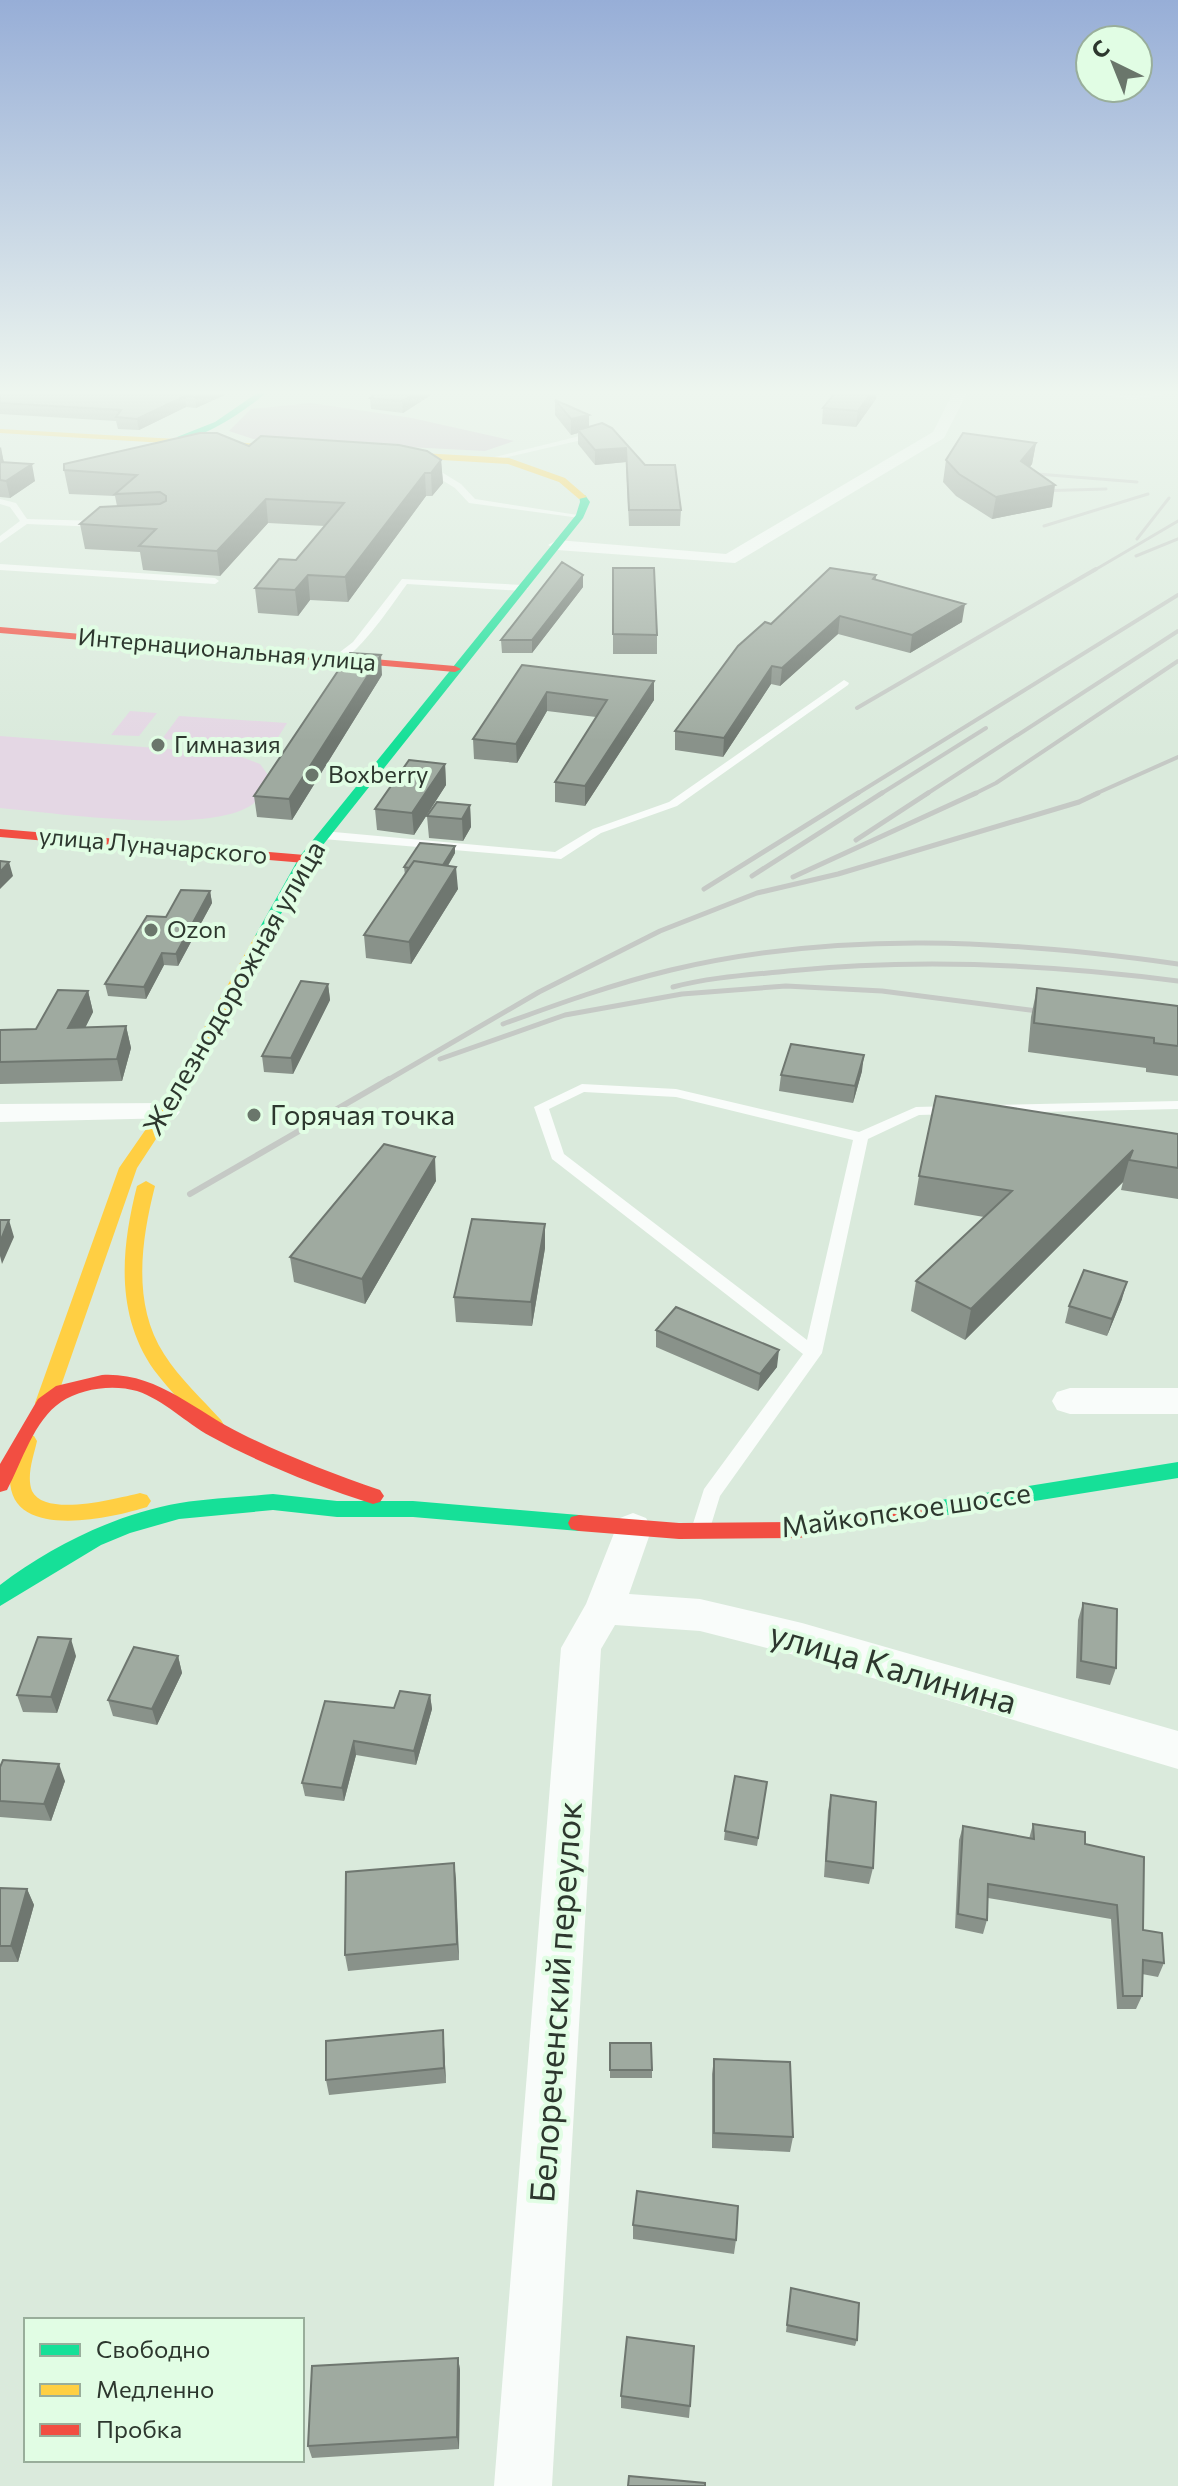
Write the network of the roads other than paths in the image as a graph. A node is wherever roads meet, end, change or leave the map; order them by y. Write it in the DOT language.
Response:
graph roads {
  1 [pos="16,509"];
  2 [pos="530,509"];
  3 [pos="582,509"];
  4 [pos="814,509"];
  5 [pos="580,516"];
  6 [pos="25,521"];
  7 [pos="104,524"];
  8 [pos="0,540"];
  9 [pos="557,545"];
  10 [pos="0,567"];
  11 [pos="215,581"];
  12 [pos="523,588"];
  13 [pos="0,630"];
  14 [pos="0,637"];
  15 [pos="332,661"];
  16 [pos="453,672"];
  17 [pos="844,683"];
  18 [pos="0,833"];
  19 [pos="323,835"];
  20 [pos="305,859"];
  21 [pos="1178,1105"];
  22 [pos="0,1113"];
  23 [pos="164,1114"];
  24 [pos="861,1137"];
  25 [pos="813,1353"];
  26 [pos="1070,1401"];
  27 [pos="1178,1401"];
  28 [pos="45,1403"];
  29 [pos="221,1433"];
  30 [pos="28,1435"];
  31 [pos="1178,1470"];
  32 [pos="0,1484"];
  33 [pos="273,1502"];
  34 [pos="413,1509"];
  35 [pos="633,1528"];
  36 [pos="701,1530"];
  37 [pos="0,1597"];
  38 [pos="604,1608"];
  39 [pos="1178,1750"];
  40 [pos="523,2486"];
  1 -- 6 [label="lane"];
  2 -- 5 [label="lane"];
  3 -- 5 [label="main road"];
  4 -- 9 [label="street"];
  5 -- 9 [label="main road, Железнодорожная улица"];
  6 -- 7 [label="lane"];
  6 -- 8 [label="lane"];
  9 -- 12 [label="main road, Железнодорожная улица"];
  10 -- 11 [label="lane"];
  12 -- 15 [label="lane"];
  12 -- 16 [label="main road, Железнодорожная улица"];
  13 -- 15 [label="main road, Интернациональная улица"];
  14 -- 15 [label="main road, Интернациональная улица"];
  15 -- 16 [label="main road, Интернациональная улица"];
  16 -- 19 [label="main road, Железнодорожная улица"];
  17 -- 19 [label="lane"];
  18 -- 20 [label="main road, улица Луначарского"];
  19 -- 20 [label="main road, Железнодорожная улица"];
  20 -- 23 [label="main road, Железнодорожная улица"];
  21 -- 24 [label="lane"];
  22 -- 23 [label="street"];
  23 -- 28 [label="main road, Железнодорожная улица"];
  23 -- 29 [label="main road"];
  24 -- 25 [label="lane"];
  24 -- 25 [label="lane"];
  25 -- 36 [label="lane"];
  26 -- 27 [label="street"];
  28 -- 29 [label="main road"];
  28 -- 30 [label="main road, Железнодорожная улица"];
  29 -- 34 [label="main road"];
  30 -- 32 [label="main road, Железнодорожная улица"];
  30 -- 33 [label="main road"];
  31 -- 36 [label="main road, Майкопское шоссе"];
  33 -- 34 [label="main road"];
  33 -- 37 [label="main road"];
  34 -- 35 [label="main road"];
  35 -- 36 [label="main road, Майкопское шоссе"];
  35 -- 38 [label="street, Белореченский переулок"];
  38 -- 39 [label="street, улица Калинина"];
  38 -- 40 [label="street, Белореченский переулок"];
}
